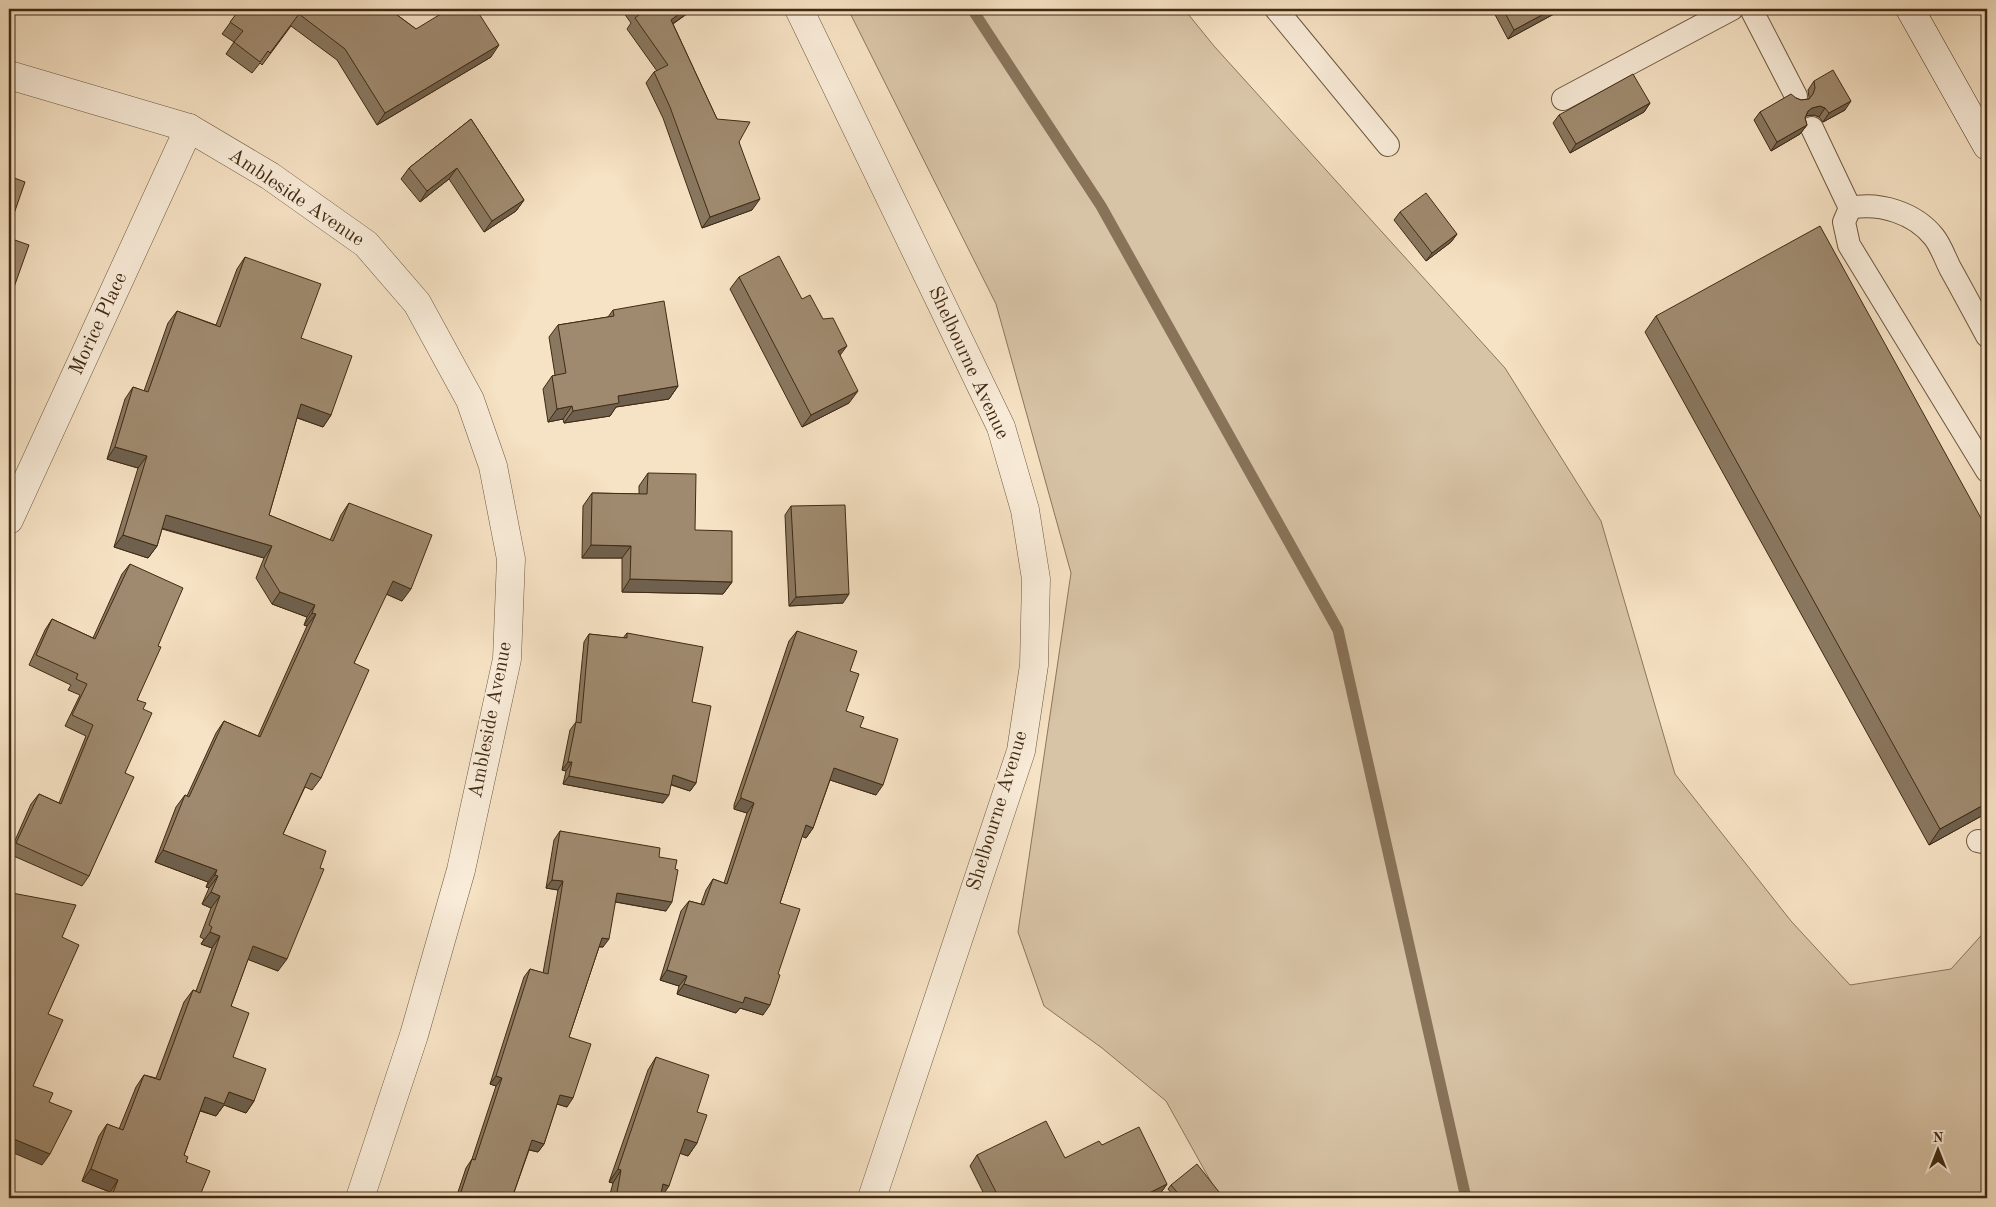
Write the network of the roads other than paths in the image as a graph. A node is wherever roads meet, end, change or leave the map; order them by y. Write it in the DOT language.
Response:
graph roads {
  1 [pos="799,9"];
  2 [pos="1276,9"];
  3 [pos="1732,9"];
  4 [pos="1751,9"];
  5 [pos="1910,9"];
  6 [pos="9,75"];
  7 [pos="1796,96"];
  8 [pos="1563,99"];
  9 [pos="189,128"];
  10 [pos="1812,128"];
  11 [pos="1388,145"];
  12 [pos="1987,146"];
  13 [pos="1850,208"];
  14 [pos="1987,336"];
  15 [pos="1987,471"];
  16 [pos="9,520"];
  17 [pos="360,1198"];
  18 [pos="872,1198"];
  1 -- 18 [label="street, Shelbourne Avenue"];
  2 -- 11 [label="lane"];
  3 -- 8 [label="lane"];
  4 -- 7 [label="lane"];
  5 -- 12 [label="street"];
  6 -- 9 [label="street, Ambleside Avenue"];
  9 -- 16 [label="street, Morice Place"];
  9 -- 17 [label="street, Ambleside Avenue"];
  10 -- 13 [label="lane"];
  13 -- 14 [label="lane"];
  13 -- 15 [label="lane"];
}
